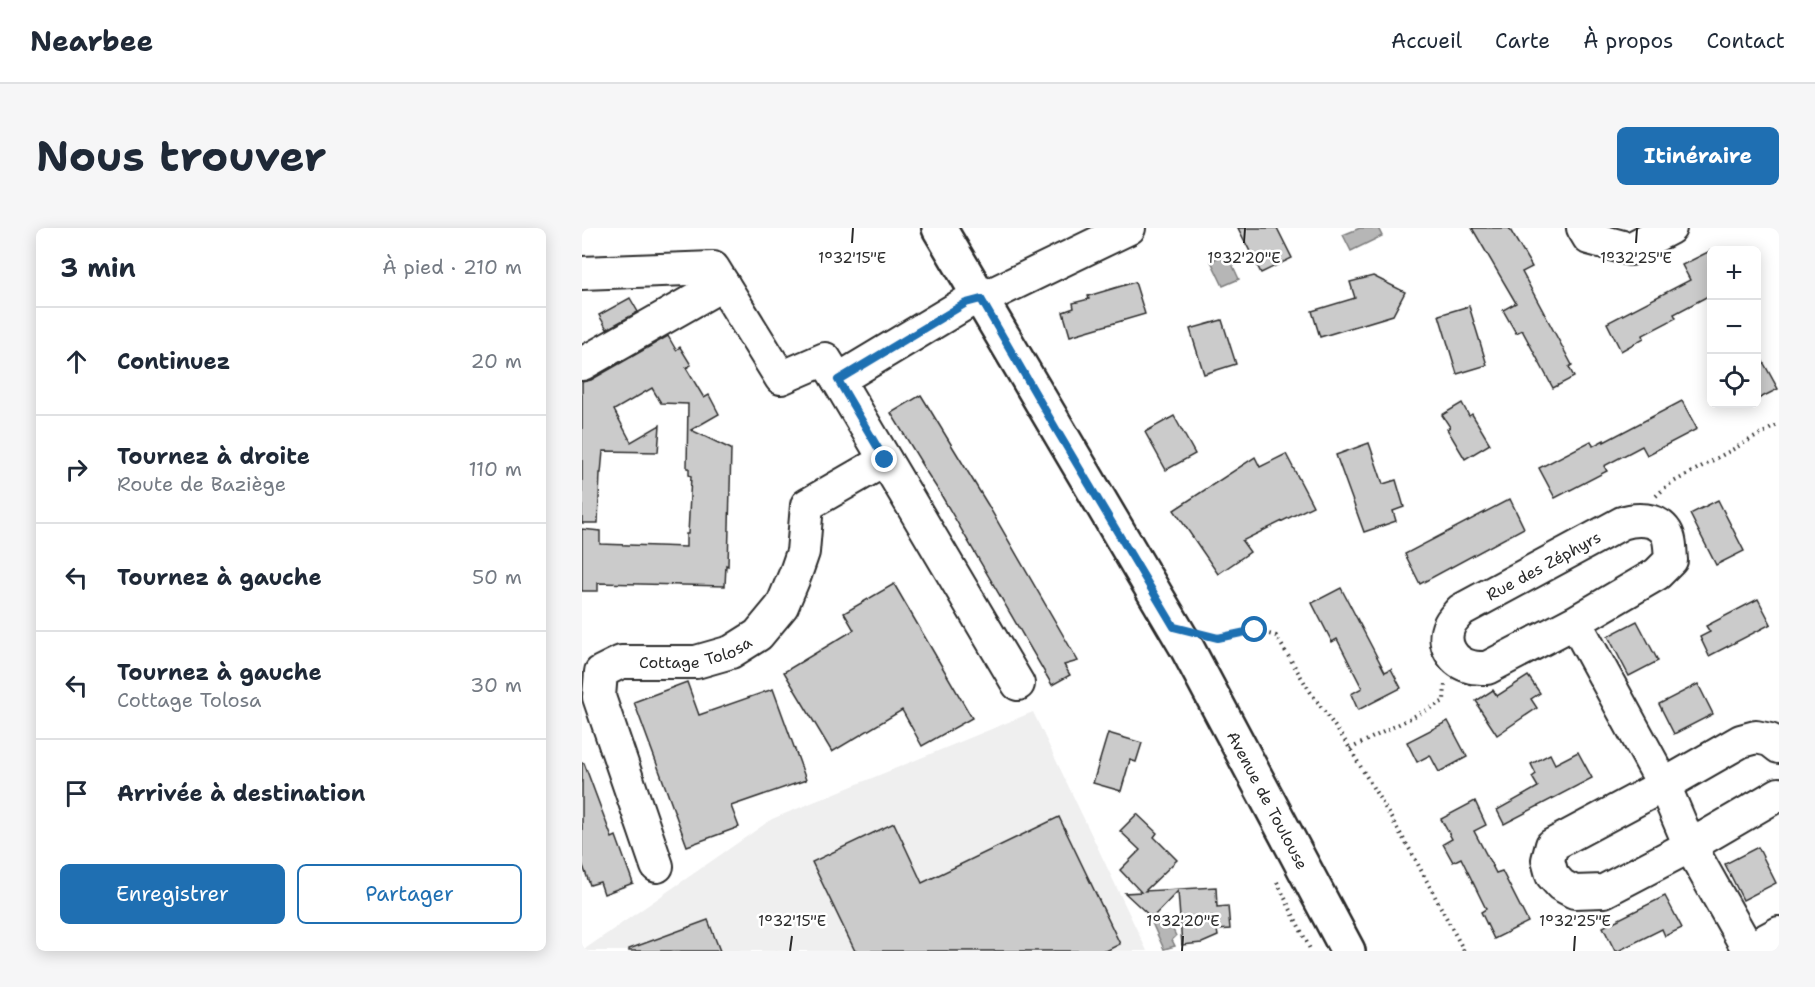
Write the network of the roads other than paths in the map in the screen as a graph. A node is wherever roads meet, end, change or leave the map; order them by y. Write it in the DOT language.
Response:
graph roads {
  1 [pos="939,228"];
  2 [pos="1129,228"];
  3 [pos="1583,228"];
  4 [pos="1670,228"];
  5 [pos="582,273"];
  6 [pos="723,284"];
  7 [pos="981,299"];
  8 [pos="582,364"];
  9 [pos="838,380"];
  10 [pos="885,460"];
  11 [pos="1575,622"];
  12 [pos="1018,684"];
  13 [pos="1779,747"];
  14 [pos="1664,786"];
  15 [pos="1779,794"];
  16 [pos="1690,846"];
  17 [pos="657,866"];
  18 [pos="1779,933"];
  19 [pos="1747,950"];
  20 [pos="1348,951"];
  1 -- 7 [label="main road, Avenue de Toulouse"];
  2 -- 7 [label="street"];
  3 -- 4 [label="street"];
  5 -- 6 [label="street"];
  6 -- 8 [label="street"];
  6 -- 9 [label="street"];
  7 -- 9 [label="street"];
  7 -- 20 [label="main road, Avenue de Toulouse"];
  9 -- 10 [label="street"];
  10 -- 12 [label="street"];
  10 -- 17 [label="street, Cottage Tolosa"];
  11 -- 11 [label="street, Rue des Zéphyrs"];
  11 -- 14 [label="street"];
  13 -- 14 [label="street"];
  14 -- 16 [label="street"];
  14 -- 16 [label="street"];
  15 -- 16 [label="street"];
  16 -- 19 [label="street"];
  18 -- 19 [label="street"];
}
